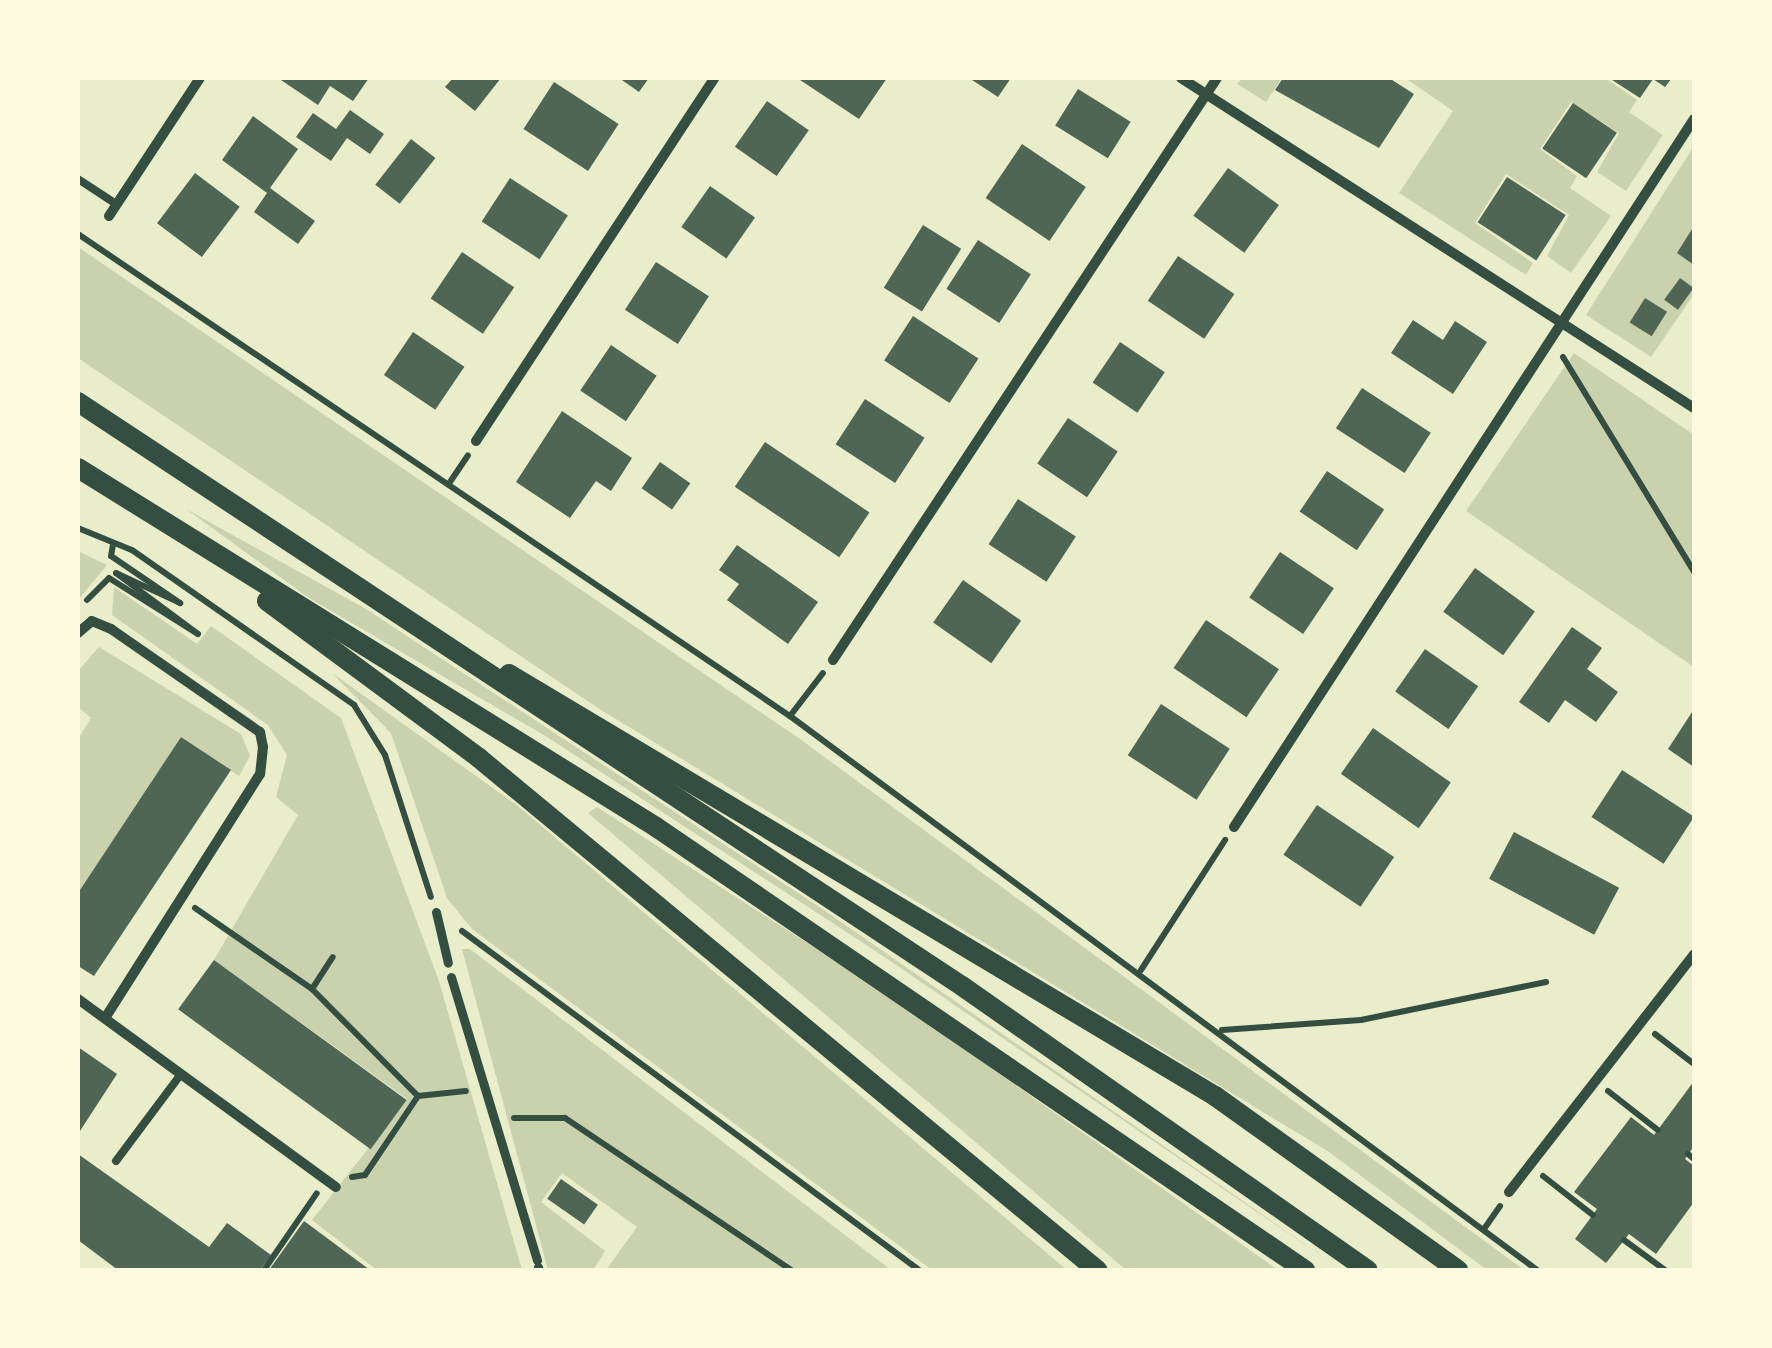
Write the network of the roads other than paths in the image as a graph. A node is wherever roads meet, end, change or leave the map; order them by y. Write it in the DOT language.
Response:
graph roads {
  1 [pos="200,78"];
  2 [pos="714,78"];
  3 [pos="1180,78"];
  4 [pos="1217,78"];
  5 [pos="1206,94"];
  6 [pos="1694,118"];
  7 [pos="78,179"];
  8 [pos="116,204"];
  9 [pos="108,216"];
  10 [pos="1561,322"];
  11 [pos="78,402"];
  12 [pos="1694,408"];
  13 [pos="476,442"];
  14 [pos="78,468"];
  15 [pos="233,569"];
  16 [pos="78,632"];
  17 [pos="465,658"];
  18 [pos="833,660"];
  19 [pos="1234,827"];
  20 [pos="436,912"];
  21 [pos="1694,954"];
  22 [pos="448,964"];
  23 [pos="452,978"];
  24 [pos="78,999"];
  25 [pos="105,1018"];
  26 [pos="181,1074"];
  27 [pos="116,1161"];
  28 [pos="331,1183"];
  29 [pos="1509,1192"];
  30 [pos="538,1266"];
  31 [pos="1097,1270"];
  32 [pos="1305,1270"];
  33 [pos="1368,1270"];
  34 [pos="1458,1270"];
  1 -- 8 [label="street"];
  2 -- 13 [label="street"];
  3 -- 5 [label="street"];
  4 -- 5 [label="street"];
  5 -- 10 [label="street"];
  5 -- 18 [label="street"];
  6 -- 10 [label="street"];
  7 -- 8 [label="lane"];
  8 -- 9 [label="street"];
  10 -- 12 [label="street"];
  10 -- 19 [label="street"];
  11 -- 17 [label="main road"];
  14 -- 15 [label="main road"];
  15 -- 31 [label="main road"];
  15 -- 32 [label="main road"];
  16 -- 25 [label="street"];
  17 -- 33 [label="main road"];
  17 -- 34 [label="main road"];
  20 -- 22 [label="street"];
  21 -- 29 [label="street"];
  23 -- 30 [label="street"];
  24 -- 25 [label="street"];
  25 -- 26 [label="street"];
  26 -- 27 [label="lane"];
  26 -- 28 [label="street"];
}
